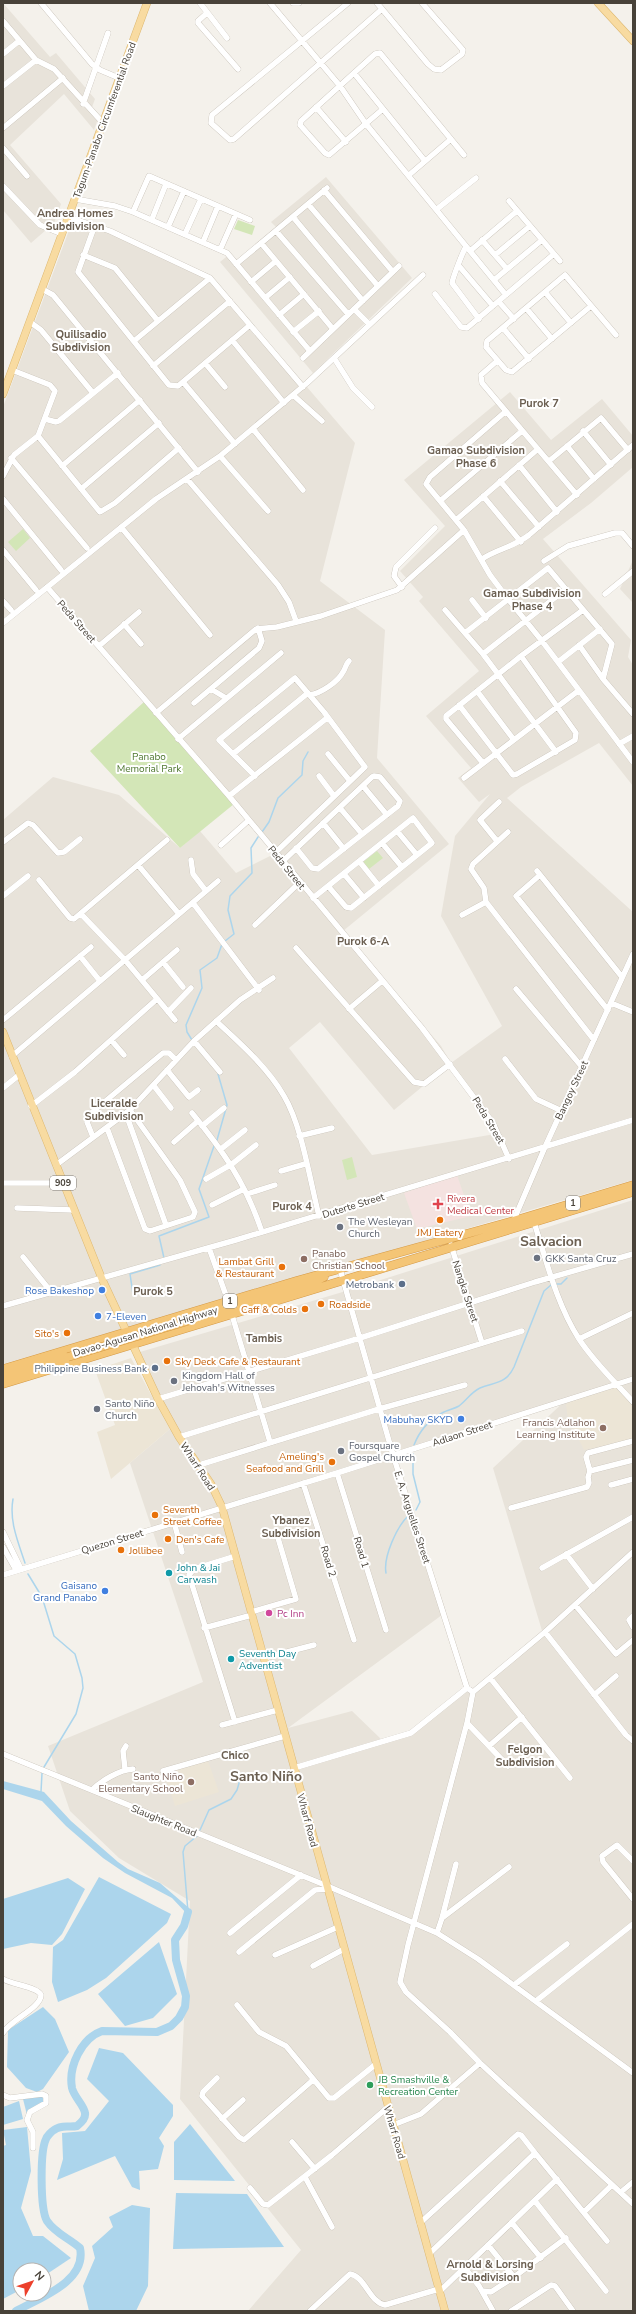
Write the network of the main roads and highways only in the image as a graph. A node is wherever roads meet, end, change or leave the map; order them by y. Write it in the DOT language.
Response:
graph roads {
  1 [pos="147,3"];
  2 [pos="598,3"];
  3 [pos="633,41"];
  4 [pos="3,394"];
  5 [pos="3,1032"];
  6 [pos="633,1185"];
  7 [pos="633,1192"];
  8 [pos="594,1200"];
  9 [pos="514,1224"];
  10 [pos="418,1247"];
  11 [pos="420,1257"];
  12 [pos="337,1270"];
  13 [pos="341,1282"];
  14 [pos="310,1284"];
  15 [pos="126,1332"];
  16 [pos="132,1345"];
  17 [pos="3,1369"];
  18 [pos="3,1376"];
  19 [pos="3,1384"];
  20 [pos="445,2311"];
  1 -- 4 [label="main road, Tagum-Panabo Circumferential Road"];
  2 -- 3 [label="main road"];
  5 -- 15 [label="main road, 909"];
  6 -- 8 [label="highway, Davao-Agusan National Highway / 1"];
  7 -- 8 [label="highway, Davao-Agusan National Highway / 1"];
  8 -- 9 [label="highway, Davao-Agusan National Highway / 1"];
  9 -- 10 [label="highway, Davao-Agusan National Highway / 1"];
  9 -- 11 [label="highway, Davao-Agusan National Highway / 1"];
  10 -- 11 [label="highway"];
  10 -- 12 [label="highway, Davao-Agusan National Highway / 1"];
  11 -- 13 [label="highway, Davao-Agusan National Highway / 1"];
  12 -- 14 [label="highway, Davao-Agusan National Highway / 1"];
  12 -- 15 [label="highway, Davao-Agusan National Highway / 1"];
  13 -- 14 [label="highway, Davao-Agusan National Highway / 1"];
  13 -- 16 [label="highway, Davao-Agusan National Highway / 1"];
  14 -- 18 [label="highway, Davao-Agusan National Highway / 1, bridge"];
  15 -- 16 [label="main road, 909"];
  15 -- 17 [label="highway, Davao-Agusan National Highway / 1"];
  16 -- 19 [label="highway, Davao-Agusan National Highway / 1"];
  16 -- 20 [label="main road, Wharf Road"];
}
